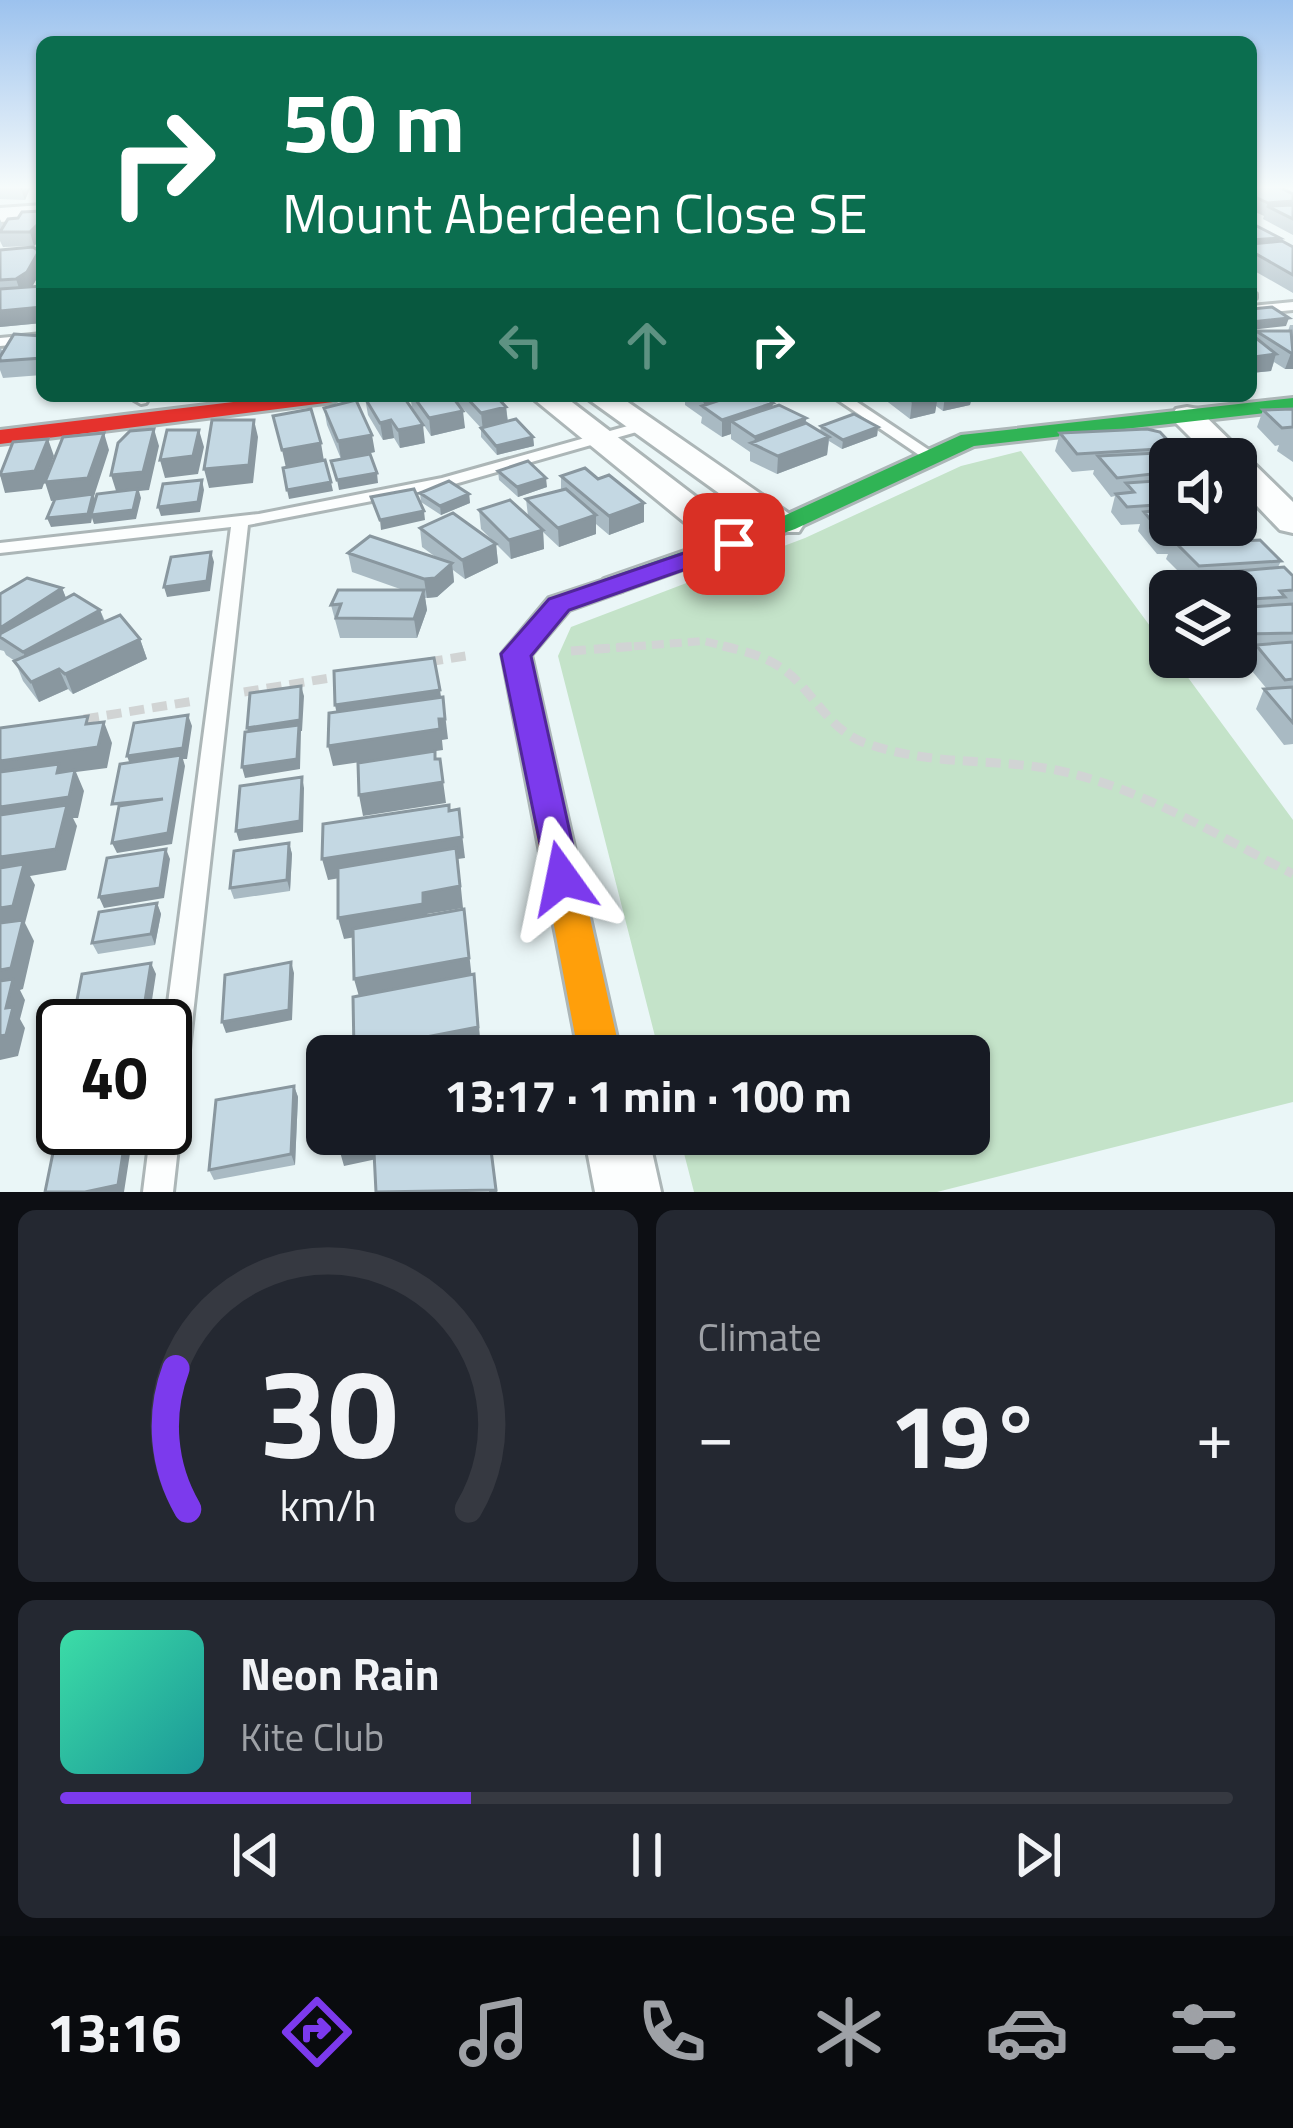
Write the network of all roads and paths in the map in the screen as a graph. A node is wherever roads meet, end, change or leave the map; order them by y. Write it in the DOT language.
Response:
graph roads {
  1 [pos="1293,306"];
  2 [pos="1257,309"];
  3 [pos="36,338"];
  4 [pos="0,341"];
  5 [pos="109,402"];
  6 [pos="284,402"];
  7 [pos="553,402"];
  8 [pos="608,402"];
  9 [pos="848,402"];
  10 [pos="1293,404"];
  11 [pos="0,415"];
  12 [pos="1187,416"];
  13 [pos="642,426"];
  14 [pos="0,437"];
  15 [pos="1209,438"];
  16 [pos="602,439"];
  17 [pos="930,456"];
  18 [pos="1257,486"];
  19 [pos="240,521"];
  20 [pos="1293,522"];
  21 [pos="785,524"];
  22 [pos="734,544"];
  23 [pos="0,548"];
  24 [pos="516,654"];
  25 [pos="405,666"];
  26 [pos="358,674"];
  27 [pos="218,697"];
  28 [pos="65,722"];
  29 [pos="1293,874"];
  30 [pos="596,1035"];
  31 [pos="620,1155"];
  32 [pos="158,1192"];
  33 [pos="628,1192"];
  1 -- 2 [label="lane"];
  3 -- 4 [label="lane"];
  5 -- 11 [label="street"];
  6 -- 14 [label="street"];
  7 -- 16 [label="street"];
  8 -- 13 [label="street"];
  9 -- 17 [label="lane"];
  10 -- 12 [label="street"];
  12 -- 15 [label="street"];
  12 -- 17 [label="street"];
  13 -- 16 [label="lane"];
  13 -- 21 [label="street"];
  16 -- 19 [label="lane"];
  16 -- 22 [label="street"];
  17 -- 21 [label="street"];
  18 -- 20 [label="street"];
  19 -- 23 [label="lane"];
  19 -- 27 [label="lane"];
  21 -- 22 [label="street"];
  22 -- 24 [label="street"];
  24 -- 25 [label="path"];
  24 -- 29 [label="path"];
  24 -- 30 [label="street"];
  26 -- 27 [label="path"];
  27 -- 28 [label="path"];
  27 -- 32 [label="lane"];
  31 -- 33 [label="street"];
}
